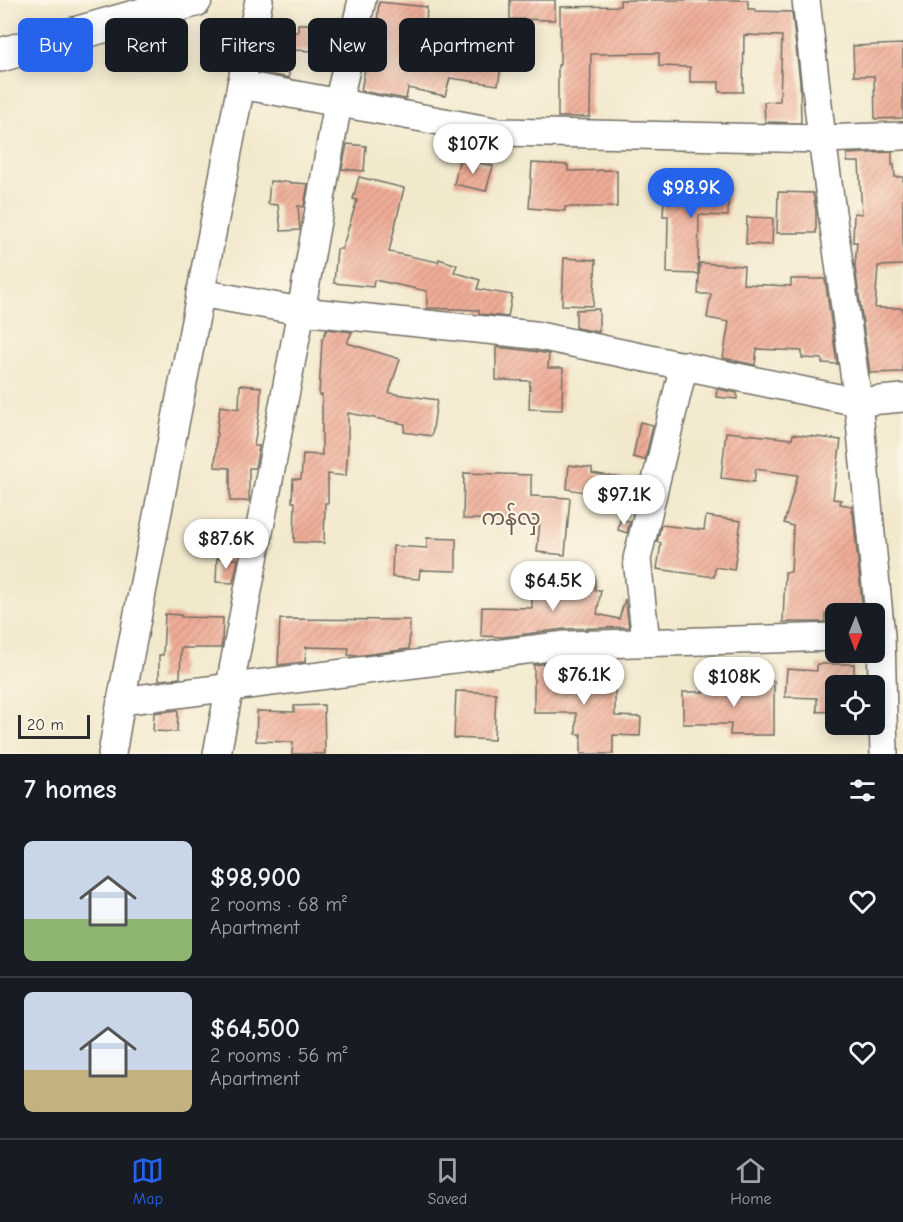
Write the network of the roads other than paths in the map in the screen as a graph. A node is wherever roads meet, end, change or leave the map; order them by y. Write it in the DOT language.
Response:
graph roads {
  1 [pos="195,0"];
  2 [pos="259,0"];
  3 [pos="362,0"];
  4 [pos="806,0"];
  5 [pos="0,55"];
  6 [pos="241,85"];
  7 [pos="338,103"];
  8 [pos="903,136"];
  9 [pos="822,140"];
  10 [pos="200,293"];
  11 [pos="301,311"];
  12 [pos="684,365"];
  13 [pos="903,398"];
  14 [pos="858,402"];
  15 [pos="886,635"];
  16 [pos="825,637"];
  17 [pos="646,642"];
  18 [pos="228,687"];
  19 [pos="121,701"];
  20 [pos="112,754"];
  21 [pos="217,754"];
  22 [pos="884,754"];
  1 -- 5 [label="highway"];
  2 -- 6 [label="street"];
  3 -- 7 [label="street"];
  4 -- 9 [label="street"];
  6 -- 7 [label="street"];
  6 -- 10 [label="street"];
  7 -- 9 [label="street"];
  7 -- 11 [label="street"];
  8 -- 9 [label="street"];
  9 -- 14 [label="street"];
  10 -- 11 [label="street"];
  10 -- 19 [label="street"];
  11 -- 12 [label="street"];
  11 -- 18 [label="street"];
  12 -- 14 [label="street"];
  12 -- 17 [label="street"];
  13 -- 14 [label="street"];
  14 -- 15 [label="street"];
  15 -- 22 [label="street"];
  16 -- 17 [label="street"];
  17 -- 18 [label="street"];
  18 -- 19 [label="street"];
  18 -- 21 [label="street"];
  19 -- 20 [label="street"];
}
